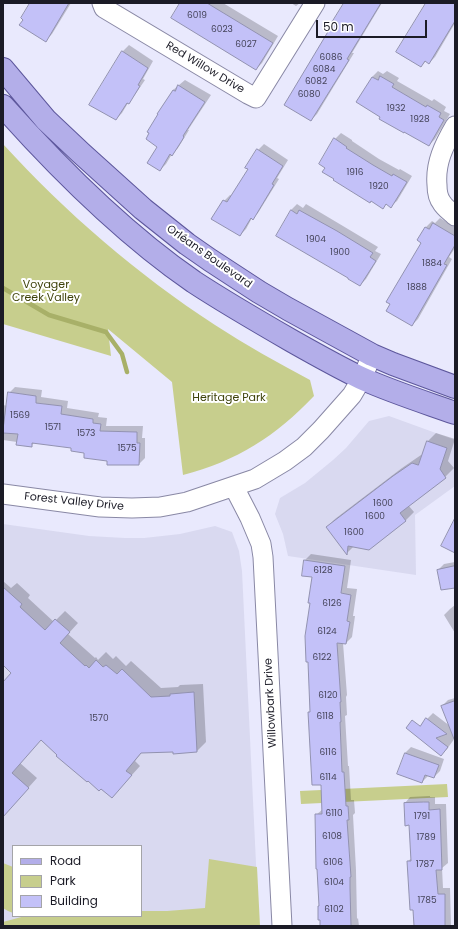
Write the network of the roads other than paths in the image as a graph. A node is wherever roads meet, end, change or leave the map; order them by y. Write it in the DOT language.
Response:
graph roads {
  1 [pos="102,3"];
  2 [pos="315,3"];
  3 [pos="3,69"];
  4 [pos="3,106"];
  5 [pos="455,126"];
  6 [pos="455,216"];
  7 [pos="372,355"];
  8 [pos="362,378"];
  9 [pos="455,387"];
  10 [pos="455,413"];
  11 [pos="234,487"];
  12 [pos="3,494"];
  13 [pos="282,926"];
  1 -- 2 [label="street, Red Willow Drive"];
  3 -- 7 [label="main road, Orléans Boulevard"];
  4 -- 8 [label="main road"];
  5 -- 6 [label="street"];
  7 -- 8 [label="street, Forest Valley Drive"];
  7 -- 9 [label="main road, Orléans Boulevard"];
  8 -- 10 [label="main road"];
  8 -- 11 [label="street, Forest Valley Drive"];
  11 -- 12 [label="street, Forest Valley Drive"];
  11 -- 13 [label="street, Willowbark Drive"];
}
